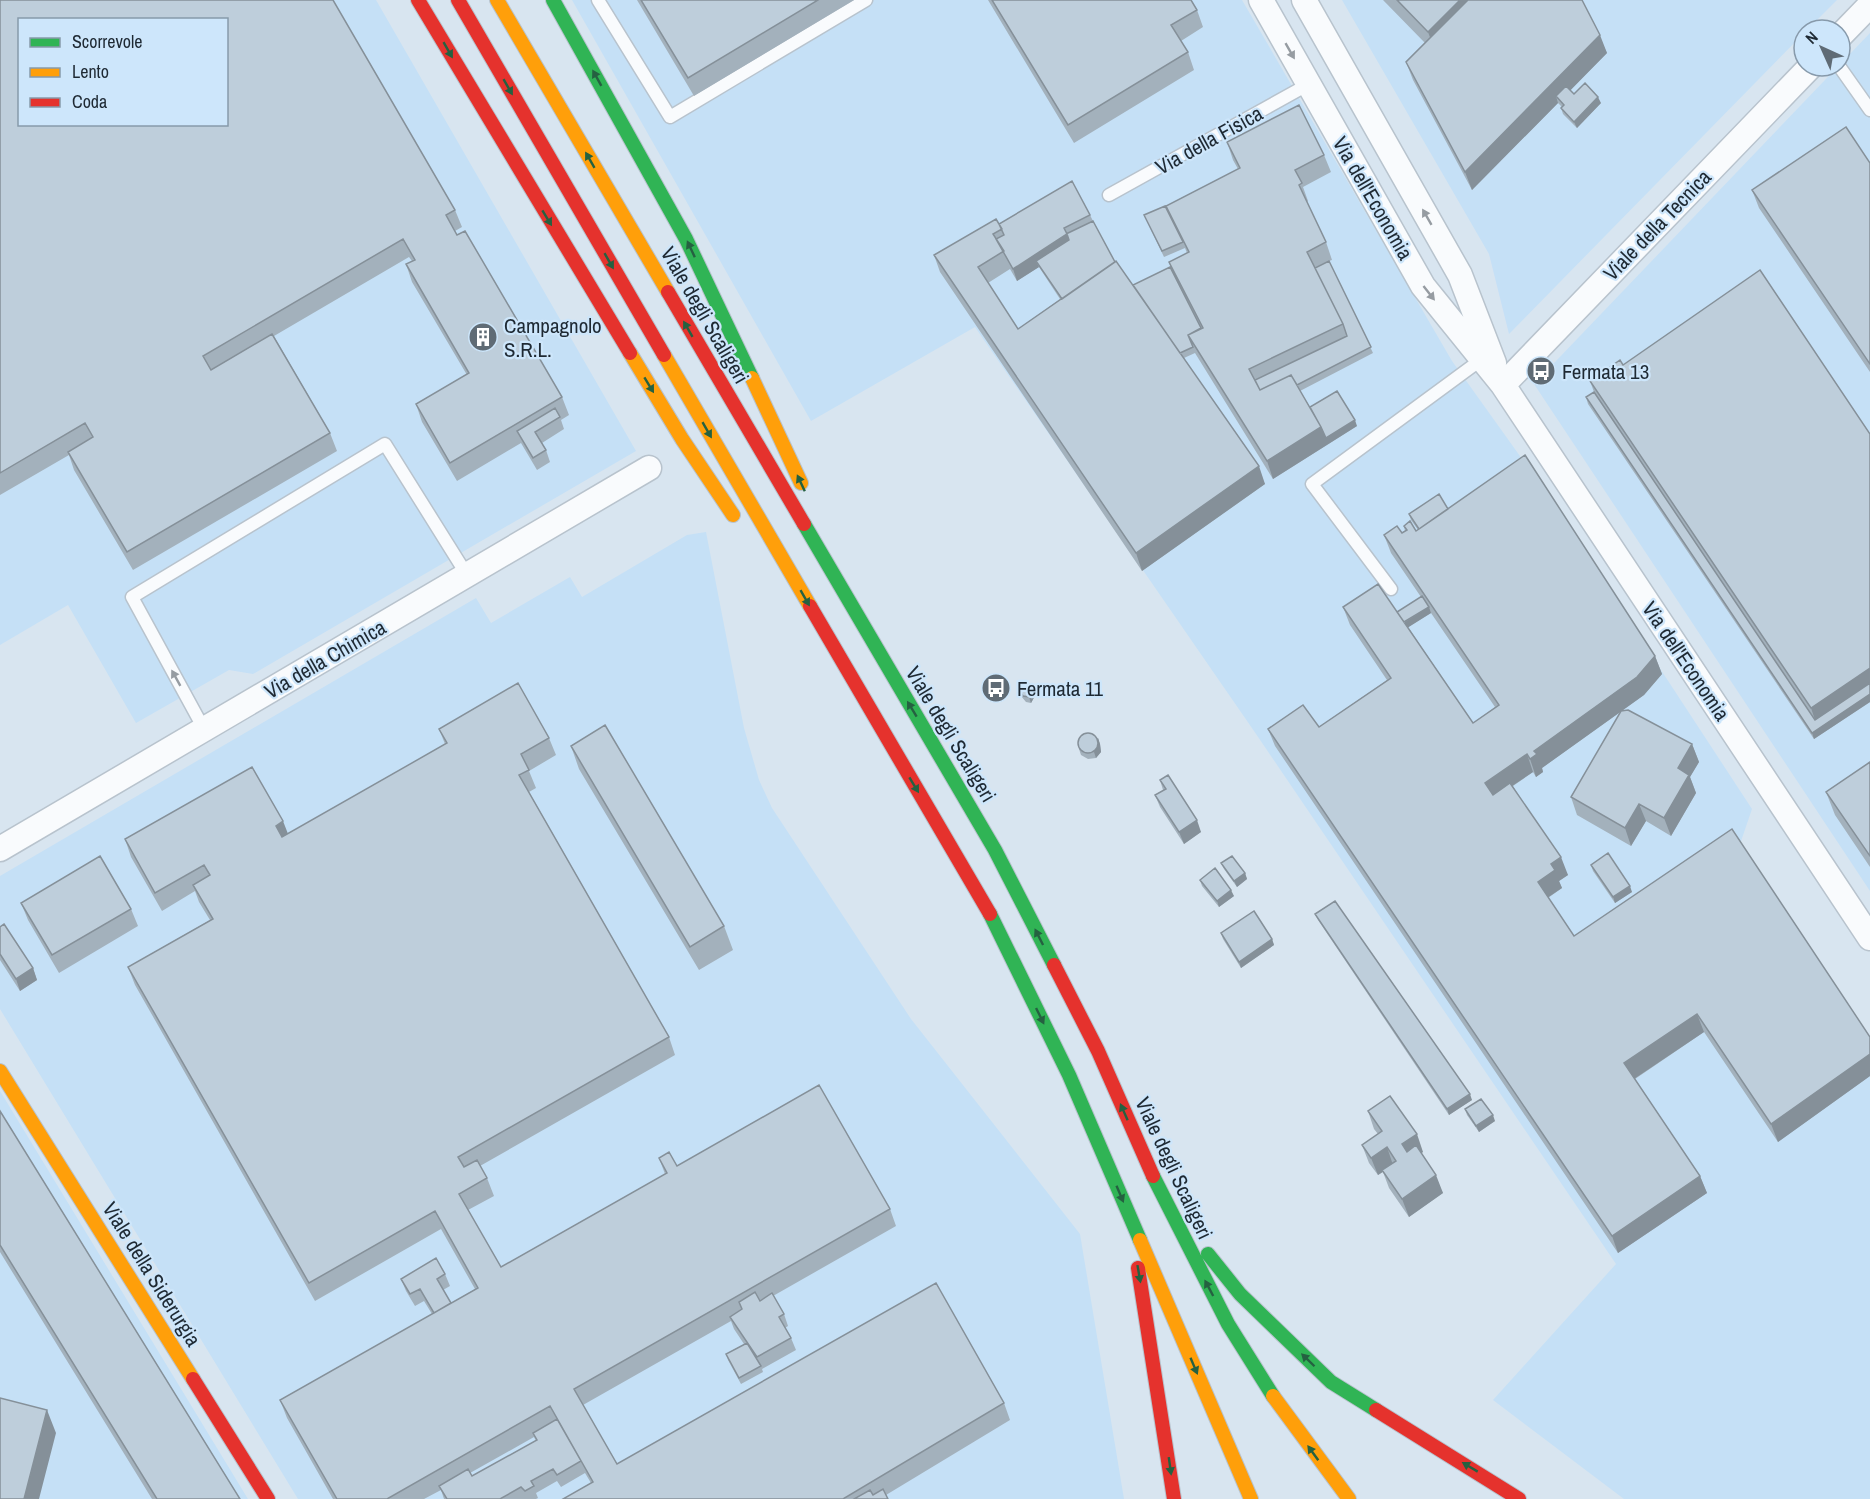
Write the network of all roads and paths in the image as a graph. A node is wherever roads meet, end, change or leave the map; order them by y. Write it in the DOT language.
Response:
graph roads {
  1 [pos="418,0"];
  2 [pos="458,0"];
  3 [pos="497,0"];
  4 [pos="553,0"];
  5 [pos="598,0"];
  6 [pos="866,0"];
  7 [pos="1261,0"];
  8 [pos="1304,0"];
  9 [pos="1870,5"];
  10 [pos="1852,24"];
  11 [pos="1799,78"];
  12 [pos="1847,78"];
  13 [pos="1309,84"];
  14 [pos="1870,110"];
  15 [pos="1109,195"];
  16 [pos="1482,359"];
  17 [pos="1503,385"];
  18 [pos="649,468"];
  19 [pos="807,497"];
  20 [pos="817,518"];
  21 [pos="742,527"];
  22 [pos="467,575"];
  23 [pos="781,586"];
  24 [pos="1391,589"];
  25 [pos="888,669"];
  26 [pos="204,729"];
  27 [pos="900,762"];
  28 [pos="0,849"];
  29 [pos="1870,938"];
  30 [pos="0,1071"];
  31 [pos="1161,1195"];
  32 [pos="1129,1216"];
  33 [pos="268,1499"];
  34 [pos="1174,1499"];
  35 [pos="1251,1499"];
  36 [pos="1349,1499"];
  37 [pos="1519,1499"];
  1 -- 21 [label="main road, one-way"];
  2 -- 27 [label="main road, one-way"];
  25 -- 3 [label="main road, Viale degli Scaligeri, one-way"];
  19 -- 4 [label="main road, one-way"];
  5 -- 6 [label="lane"];
  7 -- 13 [label="street, Via dell'Economia, one-way"];
  17 -- 8 [label="street, Via dell'Economia, one-way"];
  9 -- 10 [label="street"];
  11 -- 17 [label="street, Viale della Tecnica"];
  12 -- 14 [label="lane"];
  13 -- 15 [label="lane, Via della Fisica"];
  13 -- 16 [label="street, Via dell'Economia, one-way"];
  16 -- 17 [label="street, Via dell'Economia"];
  16 -- 24 [label="lane"];
  17 -- 29 [label="street, Via dell'Economia"];
  18 -- 22 [label="street, Via della Chimica"];
  20 -- 25 [label="main road"];
  22 -- 26 [label="street, Via della Chimica"];
  26 -- 22 [label="lane, one-way"];
  23 -- 27 [label="main road"];
  31 -- 25 [label="main road, Viale degli Scaligeri, one-way"];
  26 -- 28 [label="street, Via della Chimica"];
  27 -- 32 [label="main road, one-way"];
  30 -- 33 [label="main road, Viale della Siderurgia"];
  36 -- 31 [label="main road, Viale degli Scaligeri, one-way"];
  37 -- 31 [label="main road, one-way"];
  32 -- 34 [label="main road, one-way"];
  32 -- 35 [label="main road, one-way"];
}
